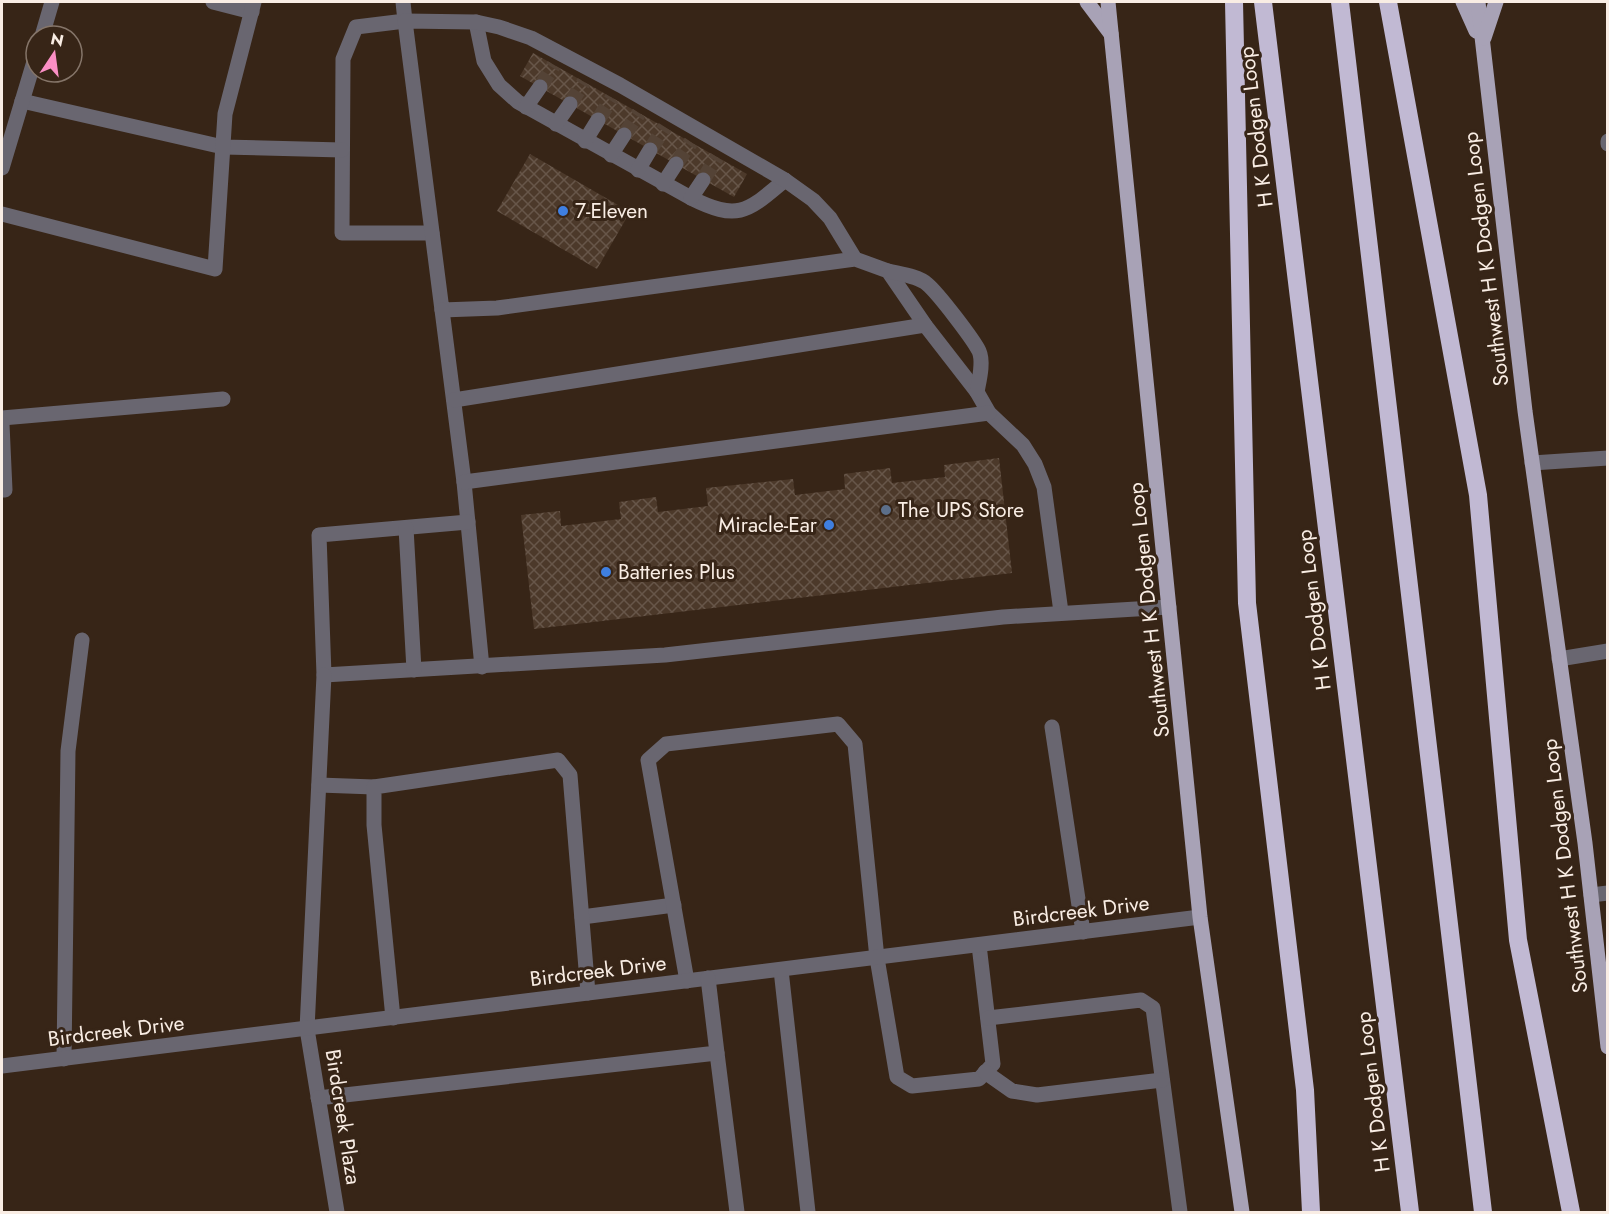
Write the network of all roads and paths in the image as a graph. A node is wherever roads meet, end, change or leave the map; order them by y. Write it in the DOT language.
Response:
graph roads {
  1 [pos="52,2"];
  2 [pos="213,2"];
  3 [pos="404,2"];
  4 [pos="1088,2"];
  5 [pos="1108,2"];
  6 [pos="1234,2"];
  7 [pos="1263,2"];
  8 [pos="1340,2"];
  9 [pos="1388,2"];
  10 [pos="1463,2"];
  11 [pos="1478,2"];
  12 [pos="1496,2"];
  13 [pos="253,7"];
  14 [pos="405,21"];
  15 [pos="476,22"];
  16 [pos="46,24"];
  17 [pos="1111,34"];
  18 [pos="1483,44"];
  19 [pos="27,84"];
  20 [pos="540,87"];
  21 [pos="22,101"];
  22 [pos="570,104"];
  23 [pos="526,108"];
  24 [pos="598,120"];
  25 [pos="556,124"];
  26 [pos="624,135"];
  27 [pos="585,141"];
  28 [pos="5,147"];
  29 [pos="223,147"];
  30 [pos="342,150"];
  31 [pos="650,150"];
  32 [pos="610,155"];
  33 [pos="676,164"];
  34 [pos="2,168"];
  35 [pos="638,170"];
  36 [pos="703,180"];
  37 [pos="785,180"];
  38 [pos="663,184"];
  39 [pos="692,198"];
  40 [pos="2,213"];
  41 [pos="432,233"];
  42 [pos="855,259"];
  43 [pos="888,271"];
  44 [pos="442,310"];
  45 [pos="925,325"];
  46 [pos="977,393"];
  47 [pos="223,399"];
  48 [pos="454,400"];
  49 [pos="988,413"];
  50 [pos="2,418"];
  51 [pos="2,424"];
  52 [pos="1608,458"];
  53 [pos="1532,463"];
  54 [pos="464,482"];
  55 [pos="2,490"];
  56 [pos="468,522"];
  57 [pos="406,528"];
  58 [pos="1169,607"];
  59 [pos="1061,612"];
  60 [pos="82,640"];
  61 [pos="1608,651"];
  62 [pos="1559,658"];
  63 [pos="482,667"];
  64 [pos="414,670"];
  65 [pos="324,675"];
  66 [pos="1052,727"];
  67 [pos="319,785"];
  68 [pos="374,787"];
  69 [pos="1608,893"];
  70 [pos="1591,895"];
  71 [pos="674,905"];
  72 [pos="582,917"];
  73 [pos="1200,917"];
  74 [pos="1083,932"];
  75 [pos="979,945"];
  76 [pos="877,957"];
  77 [pos="781,970"];
  78 [pos="708,978"];
  79 [pos="687,981"];
  80 [pos="588,993"];
  81 [pos="988,1017"];
  82 [pos="393,1018"];
  83 [pos="307,1029"];
  84 [pos="1607,1040"];
  85 [pos="717,1053"];
  86 [pos="64,1059"];
  87 [pos="2,1066"];
  88 [pos="985,1072"];
  89 [pos="1162,1080"];
  90 [pos="318,1098"];
  91 [pos="337,1212"];
  92 [pos="737,1212"];
  93 [pos="808,1212"];
  94 [pos="1180,1212"];
  95 [pos="1242,1212"];
  96 [pos="1311,1212"];
  97 [pos="1410,1212"];
  98 [pos="1483,1212"];
  99 [pos="1571,1212"];
  1 -- 16 [label="street"];
  2 -- 13 [label="street"];
  3 -- 14 [label="street"];
  4 -- 17 [label="main road"];
  5 -- 17 [label="main road, Southwest H K Dodgen Loop"];
  6 -- 96 [label="highway"];
  7 -- 97 [label="highway, H K Dodgen Loop"];
  8 -- 98 [label="highway"];
  9 -- 99 [label="highway"];
  10 -- 18 [label="main road"];
  11 -- 18 [label="main road, Southwest H K Dodgen Loop"];
  12 -- 18 [label="main road"];
  13 -- 29 [label="street"];
  14 -- 15 [label="street"];
  14 -- 30 [label="street"];
  14 -- 41 [label="street"];
  15 -- 23 [label="street"];
  15 -- 37 [label="street"];
  17 -- 58 [label="main road, Southwest H K Dodgen Loop"];
  18 -- 53 [label="main road, Southwest H K Dodgen Loop"];
  19 -- 21 [label="street"];
  20 -- 23 [label="street"];
  21 -- 28 [label="street"];
  21 -- 29 [label="street"];
  22 -- 25 [label="street"];
  23 -- 25 [label="street"];
  24 -- 27 [label="street"];
  25 -- 27 [label="street"];
  26 -- 32 [label="street"];
  27 -- 32 [label="street"];
  28 -- 34 [label="street"];
  29 -- 30 [label="street"];
  29 -- 40 [label="street"];
  30 -- 41 [label="street"];
  31 -- 35 [label="street"];
  32 -- 35 [label="street"];
  33 -- 38 [label="street"];
  35 -- 38 [label="street"];
  36 -- 39 [label="street"];
  37 -- 39 [label="street"];
  37 -- 42 [label="street"];
  38 -- 39 [label="street"];
  41 -- 44 [label="street"];
  42 -- 43 [label="street"];
  42 -- 44 [label="street"];
  43 -- 45 [label="street"];
  43 -- 46 [label="street"];
  44 -- 48 [label="street"];
  45 -- 46 [label="street"];
  45 -- 48 [label="street"];
  46 -- 49 [label="street"];
  47 -- 50 [label="street"];
  48 -- 54 [label="street"];
  49 -- 54 [label="street"];
  49 -- 59 [label="street"];
  51 -- 55 [label="street"];
  52 -- 53 [label="street"];
  53 -- 62 [label="main road, Southwest H K Dodgen Loop"];
  54 -- 56 [label="street"];
  56 -- 57 [label="street"];
  56 -- 63 [label="street"];
  57 -- 64 [label="street"];
  57 -- 65 [label="street, Birdcreek Plaza"];
  58 -- 59 [label="street"];
  58 -- 73 [label="main road, Southwest H K Dodgen Loop"];
  59 -- 63 [label="street"];
  60 -- 86 [label="street"];
  61 -- 62 [label="street"];
  62 -- 70 [label="main road, Southwest H K Dodgen Loop"];
  63 -- 64 [label="street"];
  64 -- 65 [label="street"];
  65 -- 67 [label="street, Birdcreek Plaza"];
  66 -- 74 [label="street"];
  67 -- 68 [label="street"];
  67 -- 83 [label="street, Birdcreek Plaza"];
  68 -- 72 [label="street"];
  68 -- 82 [label="street"];
  69 -- 70 [label="street"];
  70 -- 84 [label="main road, Southwest H K Dodgen Loop"];
  71 -- 72 [label="street"];
  71 -- 76 [label="street"];
  71 -- 79 [label="street"];
  72 -- 80 [label="street"];
  73 -- 74 [label="street, Birdcreek Drive"];
  73 -- 95 [label="main road, Southwest H K Dodgen Loop"];
  74 -- 75 [label="street, Birdcreek Drive"];
  75 -- 76 [label="street, Birdcreek Drive"];
  75 -- 81 [label="street"];
  76 -- 77 [label="street, Birdcreek Drive"];
  76 -- 88 [label="street"];
  77 -- 78 [label="street, Birdcreek Drive"];
  77 -- 93 [label="street"];
  78 -- 79 [label="street, Birdcreek Drive"];
  78 -- 85 [label="street"];
  79 -- 80 [label="street, Birdcreek Drive"];
  80 -- 82 [label="street, Birdcreek Drive"];
  81 -- 88 [label="street"];
  81 -- 89 [label="street"];
  82 -- 83 [label="street, Birdcreek Drive"];
  83 -- 86 [label="street, Birdcreek Drive"];
  83 -- 90 [label="street, Birdcreek Plaza"];
  85 -- 90 [label="street"];
  85 -- 92 [label="street"];
  86 -- 87 [label="street, Birdcreek Drive"];
  88 -- 89 [label="street"];
  89 -- 94 [label="street"];
  90 -- 91 [label="street, Birdcreek Plaza"];
}
